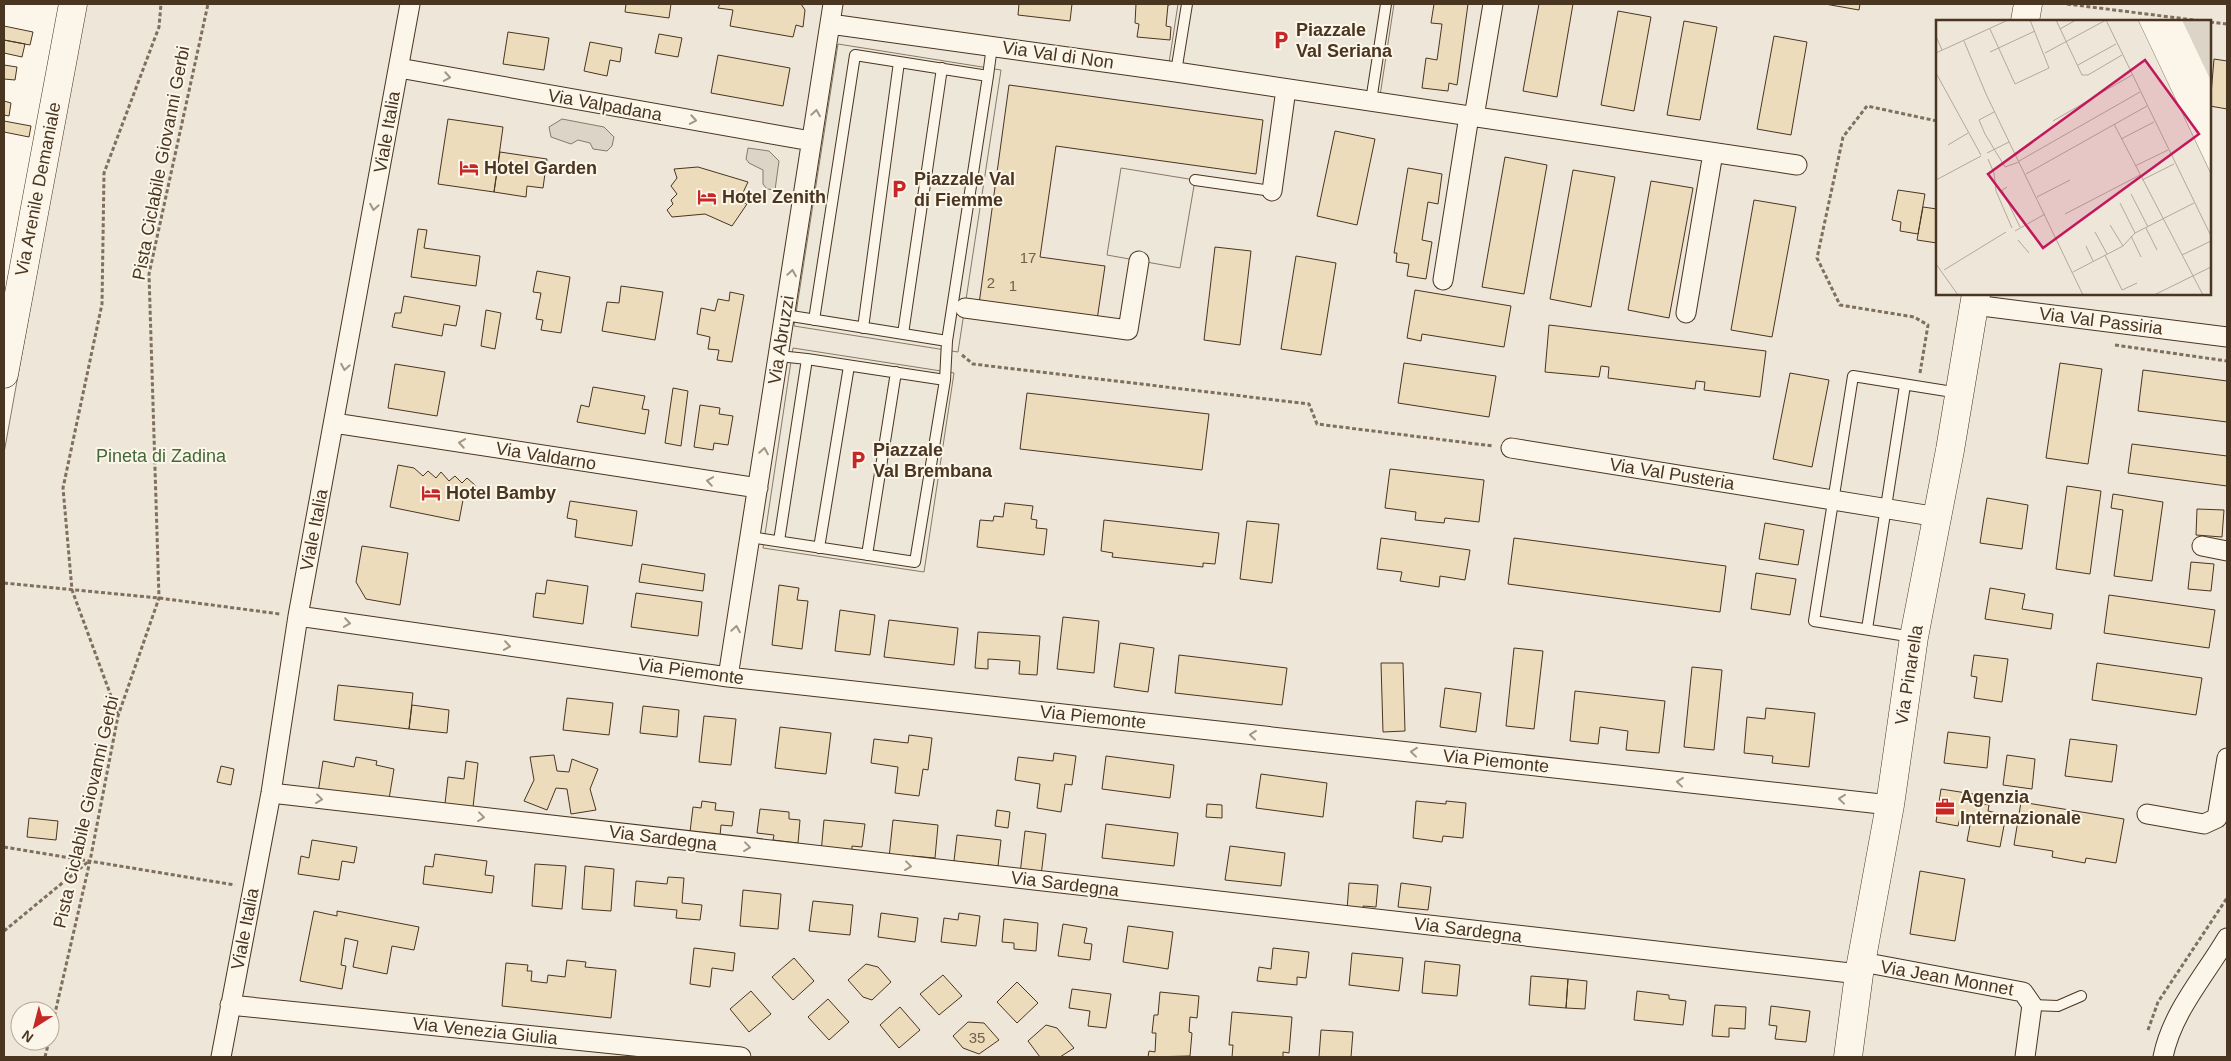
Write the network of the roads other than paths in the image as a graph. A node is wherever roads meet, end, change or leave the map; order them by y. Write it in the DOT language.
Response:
graph roads {
  1 [pos="72,4"];
  2 [pos="410,4"];
  3 [pos="833,4"];
  4 [pos="1187,4"];
  5 [pos="1386,4"];
  6 [pos="1493,4"];
  7 [pos="2028,4"];
  8 [pos="2025,20"];
  9 [pos="830,24"];
  10 [pos="992,46"];
  11 [pos="899,62"];
  12 [pos="399,68"];
  13 [pos="942,68"];
  14 [pos="1176,72"];
  15 [pos="988,76"];
  16 [pos="1286,89"];
  17 [pos="1371,101"];
  18 [pos="1471,116"];
  19 [pos="812,141"];
  20 [pos="1714,153"];
  21 [pos="1797,166"];
  22 [pos="1195,180"];
  23 [pos="1272,191"];
  24 [pos="1139,261"];
  25 [pos="1442,280"];
  26 [pos="1975,299"];
  27 [pos="965,308"];
  28 [pos="1686,313"];
  29 [pos="785,315"];
  30 [pos="814,320"];
  31 [pos="863,328"];
  32 [pos="903,334"];
  33 [pos="2227,337"];
  34 [pos="947,340"];
  35 [pos="779,356"];
  36 [pos="807,360"];
  37 [pos="849,366"];
  38 [pos="896,372"];
  39 [pos="4,374"];
  40 [pos="945,380"];
  41 [pos="1905,385"];
  42 [pos="1960,394"];
  43 [pos="334,423"];
  44 [pos="1511,448"];
  45 [pos="758,488"];
  46 [pos="1833,500"];
  47 [pos="1886,509"];
  48 [pos="1938,517"];
  49 [pos="750,537"];
  50 [pos="779,541"];
  51 [pos="2202,546"];
  52 [pos="819,548"];
  53 [pos="2227,551"];
  54 [pos="867,555"];
  55 [pos="298,616"];
  56 [pos="1866,629"];
  57 [pos="1914,637"];
  58 [pos="728,677"];
  59 [pos="2227,758"];
  60 [pos="271,793"];
  61 [pos="1890,805"];
  62 [pos="2147,814"];
  63 [pos="2227,938"];
  64 [pos="1860,968"];
  65 [pos="2081,996"];
  66 [pos="230,1005"];
  67 [pos="2032,1005"];
  68 [pos="221,1057"];
  69 [pos="741,1057"];
  70 [pos="1848,1057"];
  71 [pos="2025,1057"];
  72 [pos="2163,1057"];
  1 -- 39 [label="street, Via Arenile Demaniale"];
  2 -- 12 [label="street, Viale Italia"];
  3 -- 9 [label="street, Via Abruzzi"];
  4 -- 14 [label="lane"];
  5 -- 17 [label="lane"];
  6 -- 18 [label="street"];
  7 -- 8 [label="street"];
  9 -- 10 [label="street, Via Val di Non"];
  19 -- 9 [label="street, Via Abruzzi, one-way"];
  10 -- 14 [label="street, Via Val di Non"];
  10 -- 15 [label="lane"];
  11 -- 13 [label="lane"];
  11 -- 30 [label="lane"];
  11 -- 31 [label="lane"];
  12 -- 19 [label="street, Via Valpadana, one-way"];
  12 -- 43 [label="street, Viale Italia, one-way"];
  13 -- 15 [label="lane"];
  13 -- 32 [label="lane"];
  14 -- 16 [label="street, Via Val di Non"];
  15 -- 34 [label="lane"];
  16 -- 17 [label="street, Via Val di Non"];
  16 -- 23 [label="street"];
  17 -- 18 [label="street, Via Val di Non"];
  18 -- 20 [label="street, Via Val di Non"];
  18 -- 25 [label="street"];
  29 -- 19 [label="street, Via Abruzzi, one-way"];
  20 -- 21 [label="street, Via Val di Non"];
  20 -- 28 [label="street"];
  22 -- 23 [label="lane"];
  24 -- 27 [label="street"];
  26 -- 33 [label="street, Via Val Passiria"];
  26 -- 42 [label="street, Via Pinarella"];
  29 -- 30 [label="lane"];
  29 -- 35 [label="street, Via Abruzzi"];
  30 -- 31 [label="lane"];
  31 -- 32 [label="lane"];
  32 -- 34 [label="lane"];
  34 -- 40 [label="lane"];
  35 -- 36 [label="lane"];
  45 -- 35 [label="street, Via Abruzzi, one-way"];
  36 -- 37 [label="lane"];
  36 -- 50 [label="lane"];
  37 -- 38 [label="lane"];
  37 -- 52 [label="lane"];
  38 -- 40 [label="lane"];
  38 -- 54 [label="lane"];
  40 -- 54 [label="lane"];
  41 -- 42 [label="lane"];
  41 -- 46 [label="lane"];
  41 -- 47 [label="lane"];
  42 -- 48 [label="street, Via Pinarella"];
  45 -- 43 [label="street, Via Valdarno, one-way"];
  43 -- 55 [label="street, Viale Italia"];
  44 -- 46 [label="street, Via Val Pusteria"];
  45 -- 49 [label="street, Via Abruzzi"];
  46 -- 47 [label="street, Via Val Pusteria"];
  46 -- 56 [label="lane"];
  47 -- 48 [label="street, Via Val Pusteria"];
  47 -- 56 [label="lane"];
  48 -- 57 [label="street, Via Pinarella"];
  49 -- 50 [label="lane"];
  58 -- 49 [label="street, Via Abruzzi, one-way"];
  50 -- 52 [label="lane"];
  51 -- 53 [label="street"];
  52 -- 54 [label="lane"];
  55 -- 58 [label="street, Via Piemonte, one-way"];
  55 -- 60 [label="street, Viale Italia"];
  56 -- 57 [label="lane"];
  57 -- 61 [label="street, Via Pinarella"];
  61 -- 58 [label="street, Via Piemonte, one-way"];
  59 -- 62 [label="street"];
  60 -- 64 [label="street, Via Sardegna, one-way"];
  60 -- 66 [label="street, Viale Italia"];
  61 -- 64 [label="street, Via Pinarella"];
  63 -- 72 [label="street"];
  64 -- 67 [label="street, Via Jean Monnet"];
  64 -- 70 [label="street, Via Pinarella"];
  65 -- 67 [label="lane"];
  66 -- 68 [label="street, Viale Italia"];
  66 -- 69 [label="street, Via Venezia Giulia"];
  67 -- 71 [label="street, Via Jean Monnet"];
}
